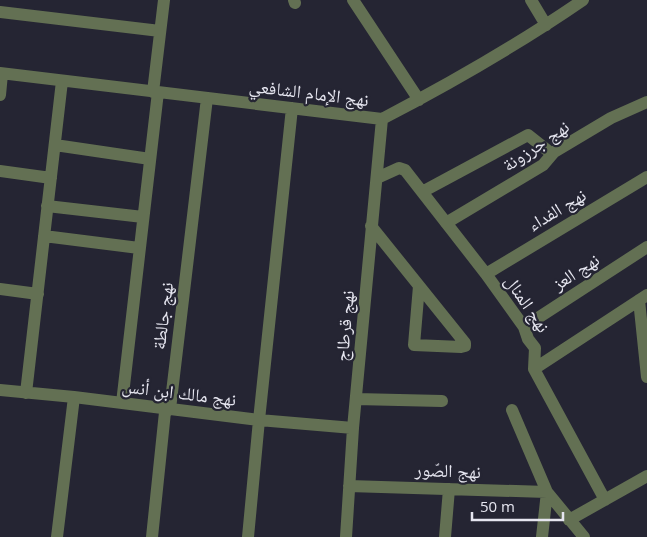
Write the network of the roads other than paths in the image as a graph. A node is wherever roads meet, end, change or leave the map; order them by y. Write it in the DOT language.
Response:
graph roads {
  1 [pos="164,0"];
  2 [pos="353,0"];
  3 [pos="531,0"];
  4 [pos="583,0"];
  5 [pos="0,12"];
  6 [pos="546,25"];
  7 [pos="160,31"];
  8 [pos="1,74"];
  9 [pos="62,81"];
  10 [pos="156,92"];
  11 [pos="0,95"];
  12 [pos="207,98"];
  13 [pos="419,100"];
  14 [pos="645,107"];
  15 [pos="292,108"];
  16 [pos="382,119"];
  17 [pos="55,145"];
  18 [pos="552,154"];
  19 [pos="150,159"];
  20 [pos="0,171"];
  21 [pos="647,177"];
  22 [pos="51,178"];
  23 [pos="376,178"];
  24 [pos="422,192"];
  25 [pos="47,206"];
  26 [pos="143,217"];
  27 [pos="446,223"];
  28 [pos="371,226"];
  29 [pos="44,236"];
  30 [pos="647,247"];
  31 [pos="139,248"];
  32 [pos="486,274"];
  33 [pos="419,286"];
  34 [pos="0,289"];
  35 [pos="38,294"];
  36 [pos="643,297"];
  37 [pos="524,327"];
  38 [pos="534,369"];
  39 [pos="647,377"];
  40 [pos="0,390"];
  41 [pos="26,393"];
  42 [pos="74,397"];
  43 [pos="356,399"];
  44 [pos="442,401"];
  45 [pos="122,403"];
  46 [pos="170,409"];
  47 [pos="512,410"];
  48 [pos="259,420"];
  49 [pos="353,428"];
  50 [pos="647,476"];
  51 [pos="349,486"];
  52 [pos="449,489"];
  53 [pos="546,492"];
  54 [pos="605,500"];
  55 [pos="569,520"];
  56 [pos="57,537"];
  57 [pos="152,537"];
  58 [pos="248,537"];
  59 [pos="346,537"];
  60 [pos="445,537"];
  61 [pos="542,537"];
  62 [pos="584,537"];
  1 -- 7 [label="street"];
  2 -- 13 [label="street"];
  3 -- 6 [label="street"];
  4 -- 6 [label="street, نهج الإمام الشافعي"];
  5 -- 7 [label="street"];
  6 -- 13 [label="street, نهج الإمام الشافعي"];
  7 -- 10 [label="street"];
  8 -- 9 [label="street, نهج الإمام الشافعي"];
  8 -- 11 [label="street"];
  9 -- 10 [label="street, نهج الإمام الشافعي"];
  9 -- 17 [label="street"];
  10 -- 12 [label="street, نهج الإمام الشافعي"];
  10 -- 19 [label="street"];
  12 -- 15 [label="street, نهج الإمام الشافعي"];
  12 -- 46 [label="street, نهج جالطة"];
  13 -- 16 [label="street, نهج الإمام الشافعي"];
  14 -- 18 [label="street, نهج جرزونة"];
  15 -- 16 [label="street, نهج الإمام الشافعي"];
  15 -- 48 [label="street"];
  16 -- 23 [label="street, نهج قرطاج"];
  17 -- 19 [label="street"];
  17 -- 22 [label="street"];
  18 -- 24 [label="street"];
  18 -- 27 [label="street, نهج جرزونة"];
  19 -- 26 [label="street"];
  20 -- 22 [label="street"];
  21 -- 32 [label="street, نهج الفداء"];
  22 -- 25 [label="street"];
  23 -- 24 [label="street, نهج المنال"];
  23 -- 28 [label="street, نهج قرطاج"];
  24 -- 27 [label="street, نهج المنال"];
  25 -- 26 [label="street"];
  25 -- 29 [label="street"];
  26 -- 31 [label="street"];
  27 -- 32 [label="street, نهج المنال"];
  28 -- 33 [label="street"];
  28 -- 43 [label="street, نهج قرطاج"];
  29 -- 31 [label="street"];
  29 -- 35 [label="street"];
  30 -- 37 [label="street, نهج العز"];
  31 -- 45 [label="street"];
  32 -- 37 [label="street, نهج المنال"];
  33 -- 33 [label="street"];
  34 -- 35 [label="street"];
  35 -- 41 [label="street"];
  36 -- 38 [label="street"];
  36 -- 39 [label="street"];
  37 -- 38 [label="street, نهج المنال"];
  38 -- 54 [label="street, نهج المنال"];
  40 -- 41 [label="street, نهج مالك ابن أنس"];
  41 -- 42 [label="street, نهج مالك ابن أنس"];
  42 -- 45 [label="street, نهج مالك ابن أنس"];
  42 -- 56 [label="street"];
  43 -- 44 [label="street"];
  43 -- 49 [label="street, نهج قرطاج"];
  45 -- 46 [label="street, نهج مالك ابن أنس"];
  46 -- 48 [label="street, نهج مالك ابن أنس"];
  46 -- 57 [label="street, نهج جالطة"];
  47 -- 53 [label="street"];
  48 -- 49 [label="street, نهج مالك ابن أنس"];
  48 -- 58 [label="street"];
  49 -- 51 [label="street, نهج قرطاج"];
  50 -- 54 [label="street"];
  51 -- 52 [label="street, نهج الصّور"];
  51 -- 59 [label="street, نهج قرطاج"];
  52 -- 53 [label="street, نهج الصّور"];
  52 -- 60 [label="street"];
  53 -- 55 [label="street"];
  53 -- 61 [label="street"];
  54 -- 55 [label="street"];
  55 -- 62 [label="street"];
}
